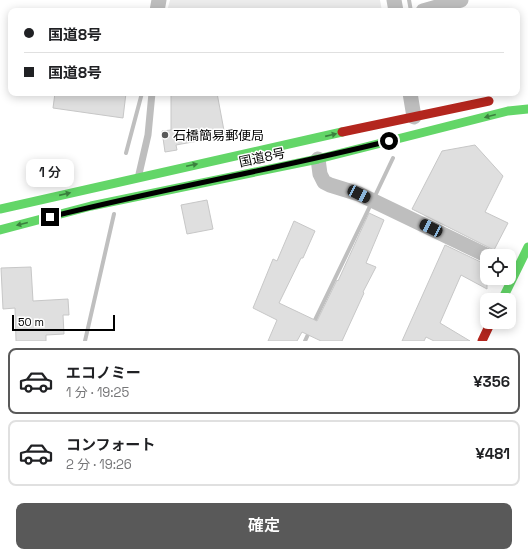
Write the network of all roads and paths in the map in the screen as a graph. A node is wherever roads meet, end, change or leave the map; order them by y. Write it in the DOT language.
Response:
graph roads {
  1 [pos="461,0"];
  2 [pos="433,8"];
  3 [pos="152,96"];
  4 [pos="410,96"];
  5 [pos="499,100"];
  6 [pos="528,109"];
  7 [pos="414,117"];
  8 [pos="318,159"];
  9 [pos="138,177"];
  10 [pos="0,209"];
  11 [pos="0,230"];
  12 [pos="528,247"];
  13 [pos="480,252"];
  14 [pos="516,264"];
  15 [pos="488,329"];
  16 [pos="482,341"];
  1 -- 2 [label="street"];
  3 -- 9 [label="lane"];
  4 -- 7 [label="street"];
  5 -- 7 [label="main road, 国道8号"];
  6 -- 8 [label="main road, 国道8号, one-way"];
  9 -- 7 [label="main road, 国道8号, one-way"];
  8 -- 11 [label="main road, 国道8号, one-way"];
  8 -- 13 [label="street"];
  10 -- 9 [label="main road, 国道8号, one-way"];
  12 -- 14 [label="main road"];
  15 -- 16 [label="main road"];
}
